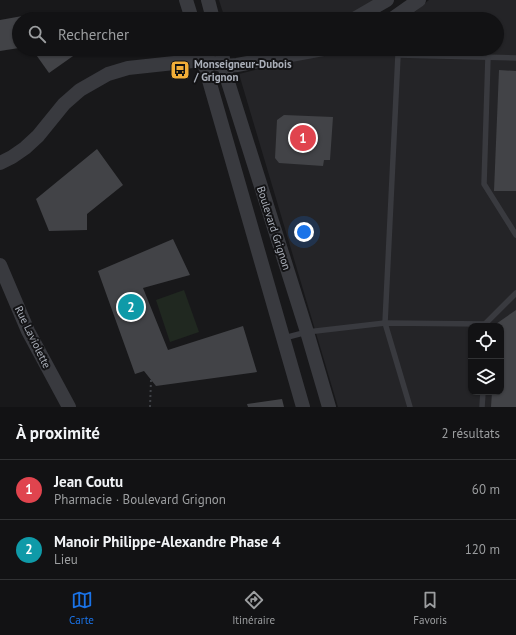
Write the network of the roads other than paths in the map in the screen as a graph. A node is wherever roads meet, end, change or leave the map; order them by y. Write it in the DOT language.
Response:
graph roads {
  1 [pos="186,0"];
  2 [pos="208,0"];
  3 [pos="387,0"];
  4 [pos="419,0"];
  5 [pos="190,12"];
  6 [pos="211,12"];
  7 [pos="366,12"];
  8 [pos="402,12"];
  9 [pos="191,56"];
  10 [pos="202,56"];
  11 [pos="205,56"];
  12 [pos="224,56"];
  13 [pos="283,56"];
  14 [pos="398,56"];
  15 [pos="470,56"];
  16 [pos="488,57"];
  17 [pos="516,58"];
  18 [pos="225,66"];
  19 [pos="0,163"];
  20 [pos="516,235"];
  21 [pos="0,265"];
  22 [pos="516,293"];
  23 [pos="385,323"];
  24 [pos="487,323"];
  25 [pos="468,325"];
  26 [pos="307,332"];
  27 [pos="284,338"];
  28 [pos="483,395"];
  29 [pos="69,407"];
  30 [pos="303,407"];
  31 [pos="329,407"];
  32 [pos="410,407"];
  33 [pos="482,407"];
  1 -- 5 [label="street"];
  2 -- 6 [label="street"];
  3 -- 7 [label="street"];
  4 -- 8 [label="street"];
  9 -- 19 [label="street"];
  10 -- 27 [label="street, Boulevard Grignon"];
  11 -- 18 [label="street"];
  12 -- 18 [label="street, Boulevard Grignon"];
  13 -- 18 [label="street"];
  14 -- 23 [label="lane"];
  15 -- 16 [label="lane"];
  16 -- 17 [label="lane"];
  16 -- 20 [label="lane"];
  18 -- 26 [label="street, Boulevard Grignon"];
  21 -- 29 [label="street, Rue Laviolette"];
  22 -- 24 [label="lane"];
  23 -- 25 [label="lane"];
  23 -- 26 [label="lane"];
  23 -- 32 [label="lane"];
  26 -- 27 [label="lane"];
  26 -- 31 [label="street, Boulevard Grignon"];
  27 -- 30 [label="street, Boulevard Grignon"];
  28 -- 33 [label="lane"];
}
